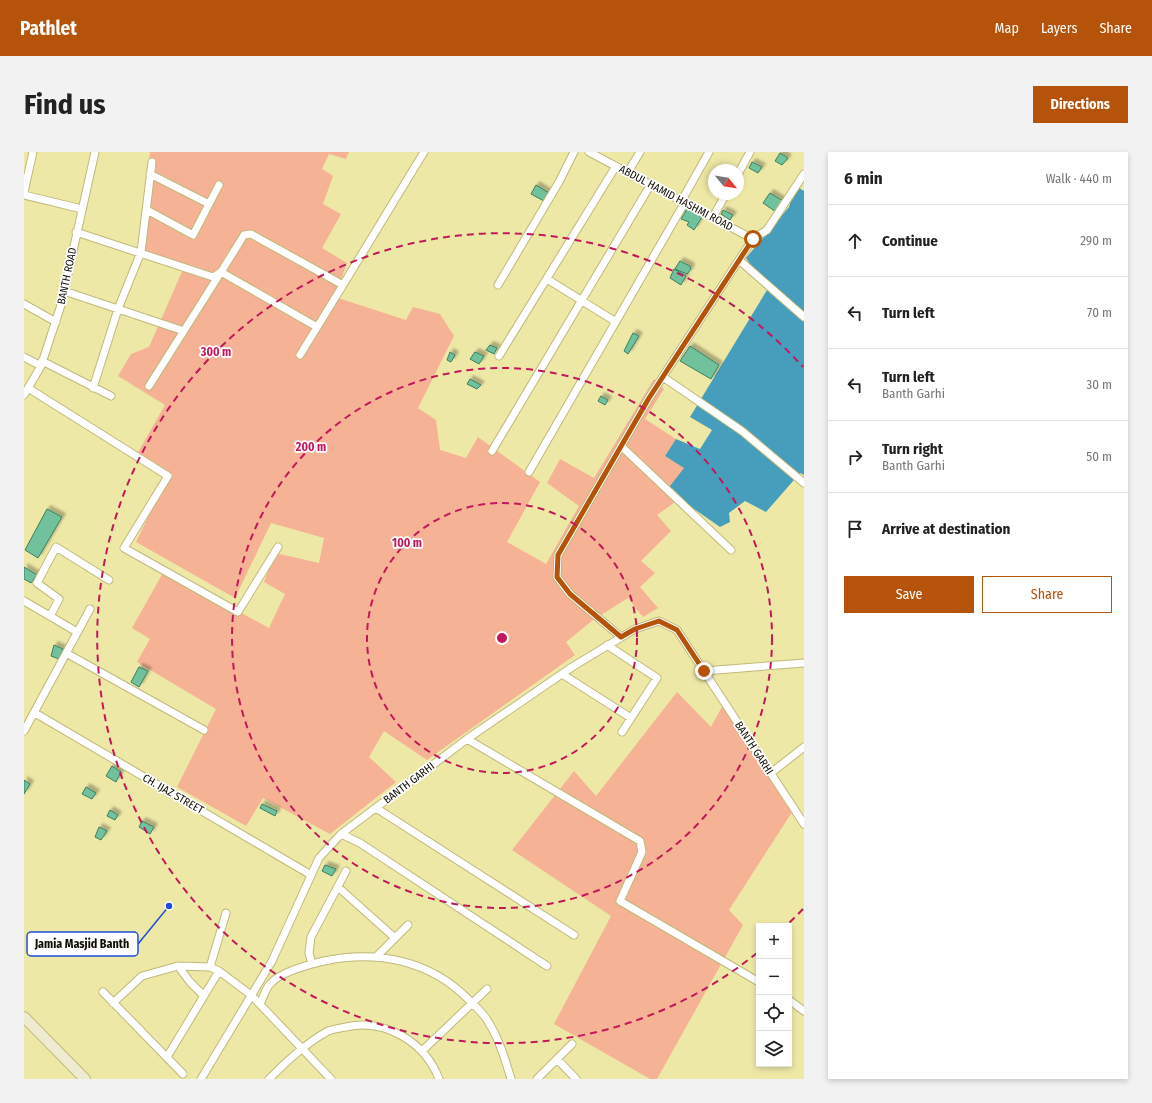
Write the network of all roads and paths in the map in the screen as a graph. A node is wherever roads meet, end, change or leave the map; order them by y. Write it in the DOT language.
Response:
graph roads {
  1 [pos="33,152"];
  2 [pos="95,152"];
  3 [pos="424,152"];
  4 [pos="574,152"];
  5 [pos="589,152"];
  6 [pos="640,152"];
  7 [pos="709,152"];
  8 [pos="750,152"];
  9 [pos="152,162"];
  10 [pos="743,164"];
  11 [pos="616,166"];
  12 [pos="628,172"];
  13 [pos="150,174"];
  14 [pos="804,174"];
  15 [pos="651,184"];
  16 [pos="219,185"];
  17 [pos="24,194"];
  18 [pos="723,200"];
  19 [pos="684,201"];
  20 [pos="209,204"];
  21 [pos="82,209"];
  22 [pos="147,210"];
  23 [pos="713,217"];
  24 [pos="76,232"];
  25 [pos="753,239"];
  26 [pos="141,252"];
  27 [pos="739,260"];
  28 [pos="222,272"];
  29 [pos="547,279"];
  30 [pos="343,285"];
  31 [pos="498,285"];
  32 [pos="64,291"];
  33 [pos="581,300"];
  34 [pos="24,304"];
  35 [pos="118,308"];
  36 [pos="804,317"];
  37 [pos="56,322"];
  38 [pos="616,322"];
  39 [pos="317,327"];
  40 [pos="184,331"];
  41 [pos="300,355"];
  42 [pos="499,356"];
  43 [pos="24,357"];
  44 [pos="42,364"];
  45 [pos="663,377"];
  46 [pos="149,386"];
  47 [pos="28,388"];
  48 [pos="93,388"];
  49 [pos="24,395"];
  50 [pos="111,396"];
  51 [pos="621,446"];
  52 [pos="492,451"];
  53 [pos="529,472"];
  54 [pos="804,483"];
  55 [pos="278,547"];
  56 [pos="731,550"];
  57 [pos="109,580"];
  58 [pos="24,601"];
  59 [pos="90,609"];
  60 [pos="50,616"];
  61 [pos="77,632"];
  62 [pos="621,637"];
  63 [pos="607,645"];
  64 [pos="66,653"];
  65 [pos="804,663"];
  66 [pos="704,671"];
  67 [pos="562,674"];
  68 [pos="35,713"];
  69 [pos="631,718"];
  70 [pos="204,730"];
  71 [pos="24,731"];
  72 [pos="622,732"];
  73 [pos="468,739"];
  74 [pos="804,747"];
  75 [pos="770,773"];
  76 [pos="376,808"];
  77 [pos="804,824"];
  78 [pos="341,834"];
  79 [pos="346,871"];
  80 [pos="312,875"];
  81 [pos="338,887"];
  82 [pos="226,912"];
  83 [pos="408,925"];
  84 [pos="574,935"];
  85 [pos="395,938"];
  86 [pos="376,957"];
  87 [pos="312,964"];
  88 [pos="178,966"];
  89 [pos="547,966"];
  90 [pos="210,967"];
  91 [pos="219,971"];
  92 [pos="756,980"];
  93 [pos="487,989"];
  94 [pos="103,992"];
  95 [pos="252,995"];
  96 [pos="204,996"];
  97 [pos="792,1002"];
  98 [pos="113,1003"];
  99 [pos="260,1004"];
  100 [pos="472,1004"];
  101 [pos="804,1011"];
  102 [pos="24,1017"];
  103 [pos="572,1044"];
  104 [pos="301,1048"];
  105 [pos="422,1050"];
  106 [pos="167,1057"];
  107 [pos="557,1059"];
  108 [pos="183,1074"];
  109 [pos="85,1079"];
  110 [pos="200,1079"];
  111 [pos="269,1079"];
  112 [pos="330,1079"];
  113 [pos="439,1079"];
  114 [pos="511,1079"];
  115 [pos="537,1079"];
  116 [pos="576,1079"];
  1 -- 17 [label="street"];
  2 -- 21 [label="street, BANTH ROAD"];
  3 -- 30 [label="street"];
  4 -- 31 [label="street"];
  5 -- 11 [label="street, ABDUL HAMID HASHMI ROAD"];
  6 -- 12 [label="street"];
  7 -- 19 [label="street"];
  8 -- 10 [label="street"];
  9 -- 13 [label="street"];
  11 -- 12 [label="street, ABDUL HAMID HASHMI ROAD"];
  11 -- 29 [label="street"];
  12 -- 15 [label="street, ABDUL HAMID HASHMI ROAD"];
  13 -- 20 [label="street"];
  13 -- 22 [label="street"];
  14 -- 25 [label="street"];
  15 -- 19 [label="street, ABDUL HAMID HASHMI ROAD"];
  15 -- 33 [label="street"];
  16 -- 20 [label="street"];
  17 -- 21 [label="street"];
  18 -- 23 [label="street"];
  19 -- 23 [label="street, ABDUL HAMID HASHMI ROAD"];
  19 -- 38 [label="street"];
  20 -- 22 [label="street"];
  21 -- 24 [label="street, BANTH ROAD"];
  22 -- 26 [label="street"];
  23 -- 25 [label="street, ABDUL HAMID HASHMI ROAD"];
  24 -- 26 [label="street"];
  24 -- 32 [label="street, BANTH ROAD"];
  25 -- 27 [label="street"];
  26 -- 28 [label="street"];
  26 -- 35 [label="street"];
  27 -- 36 [label="street"];
  27 -- 45 [label="street"];
  28 -- 30 [label="street"];
  28 -- 39 [label="street"];
  28 -- 40 [label="street"];
  29 -- 33 [label="street"];
  29 -- 42 [label="street"];
  30 -- 39 [label="street"];
  32 -- 35 [label="street"];
  32 -- 37 [label="street, BANTH ROAD"];
  33 -- 38 [label="street"];
  33 -- 52 [label="street"];
  34 -- 37 [label="street"];
  35 -- 40 [label="street"];
  35 -- 48 [label="street"];
  37 -- 44 [label="street, BANTH ROAD"];
  38 -- 53 [label="street"];
  39 -- 41 [label="street"];
  40 -- 46 [label="street"];
  43 -- 44 [label="street"];
  44 -- 47 [label="street, BANTH ROAD"];
  44 -- 48 [label="street"];
  45 -- 51 [label="street"];
  45 -- 54 [label="street"];
  47 -- 49 [label="street, BANTH ROAD"];
  47 -- 55 [label="street"];
  48 -- 50 [label="street"];
  51 -- 56 [label="street"];
  51 -- 62 [label="street"];
  57 -- 60 [label="street"];
  58 -- 60 [label="street"];
  59 -- 61 [label="street"];
  60 -- 61 [label="street"];
  61 -- 64 [label="street"];
  62 -- 63 [label="street, BANTH GARHI"];
  62 -- 66 [label="street, BANTH GARHI"];
  63 -- 67 [label="street, BANTH GARHI"];
  63 -- 69 [label="street"];
  64 -- 68 [label="street"];
  64 -- 70 [label="street"];
  65 -- 66 [label="street"];
  66 -- 75 [label="street, BANTH GARHI"];
  67 -- 69 [label="street"];
  67 -- 73 [label="street, BANTH GARHI"];
  68 -- 71 [label="street"];
  68 -- 80 [label="street, CH. IJAZ STREET"];
  69 -- 72 [label="street"];
  73 -- 76 [label="street, BANTH GARHI"];
  73 -- 92 [label="street"];
  74 -- 75 [label="street"];
  75 -- 77 [label="street, BANTH GARHI"];
  76 -- 78 [label="street, BANTH GARHI"];
  76 -- 84 [label="street"];
  78 -- 80 [label="street, BANTH GARHI"];
  78 -- 89 [label="street"];
  79 -- 81 [label="street"];
  80 -- 95 [label="street, BANTH GARHI"];
  81 -- 85 [label="street"];
  81 -- 87 [label="street"];
  82 -- 90 [label="street"];
  83 -- 85 [label="street"];
  85 -- 86 [label="street"];
  86 -- 87 [label="street"];
  86 -- 100 [label="street"];
  87 -- 99 [label="street"];
  88 -- 90 [label="street"];
  88 -- 96 [label="street"];
  88 -- 98 [label="street"];
  90 -- 91 [label="street"];
  91 -- 95 [label="street"];
  91 -- 96 [label="street"];
  93 -- 100 [label="street"];
  94 -- 98 [label="street"];
  95 -- 99 [label="street"];
  95 -- 110 [label="street, BANTH GARHI"];
  96 -- 106 [label="street"];
  97 -- 101 [label="street"];
  98 -- 106 [label="street"];
  99 -- 104 [label="street"];
  100 -- 105 [label="street"];
  100 -- 114 [label="street"];
  102 -- 109 [label="main road"];
  103 -- 107 [label="street"];
  104 -- 105 [label="street"];
  104 -- 111 [label="street"];
  104 -- 112 [label="street"];
  105 -- 113 [label="street"];
  106 -- 108 [label="street"];
  107 -- 115 [label="street"];
  107 -- 116 [label="street"];
}
